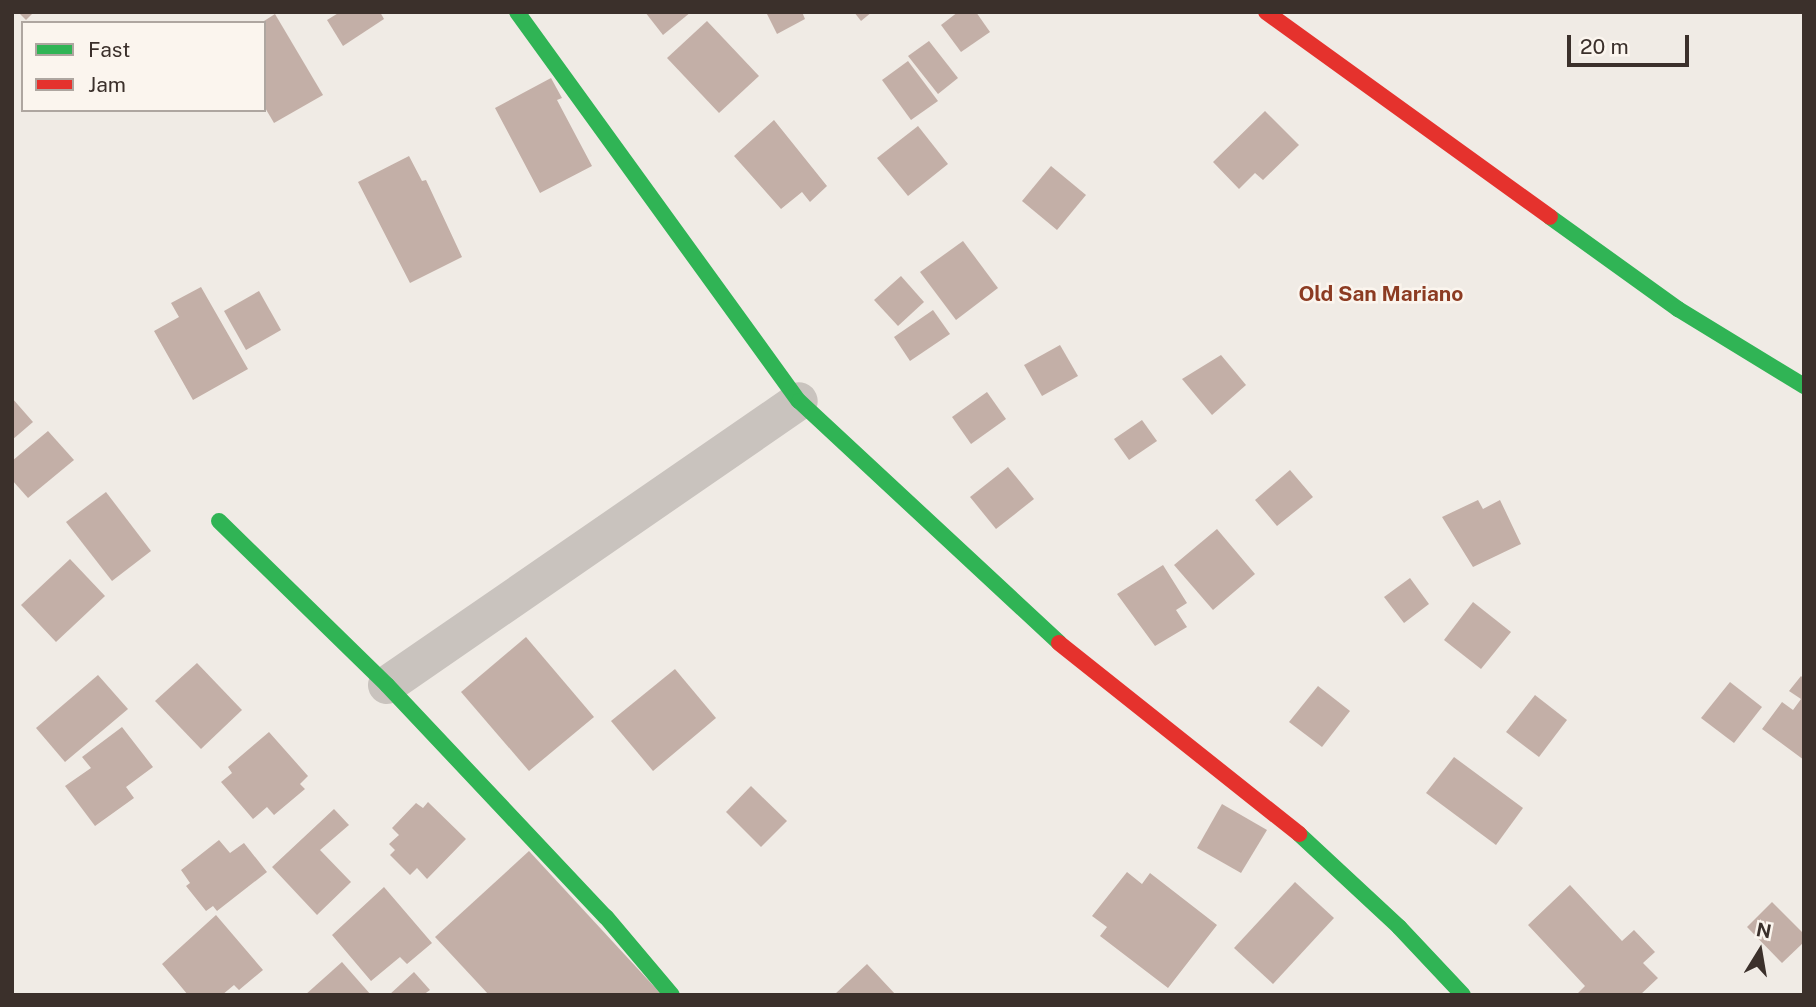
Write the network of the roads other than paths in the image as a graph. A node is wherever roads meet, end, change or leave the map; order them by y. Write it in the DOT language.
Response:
graph roads {
  1 [pos="517,12"];
  2 [pos="1266,12"];
  3 [pos="1804,386"];
  4 [pos="799,401"];
  5 [pos="219,521"];
  6 [pos="387,685"];
  7 [pos="672,995"];
  8 [pos="1463,995"];
  1 -- 4 [label="street"];
  2 -- 3 [label="street"];
  4 -- 6 [label="street"];
  4 -- 8 [label="street"];
  5 -- 6 [label="street"];
  6 -- 7 [label="street"];
}
